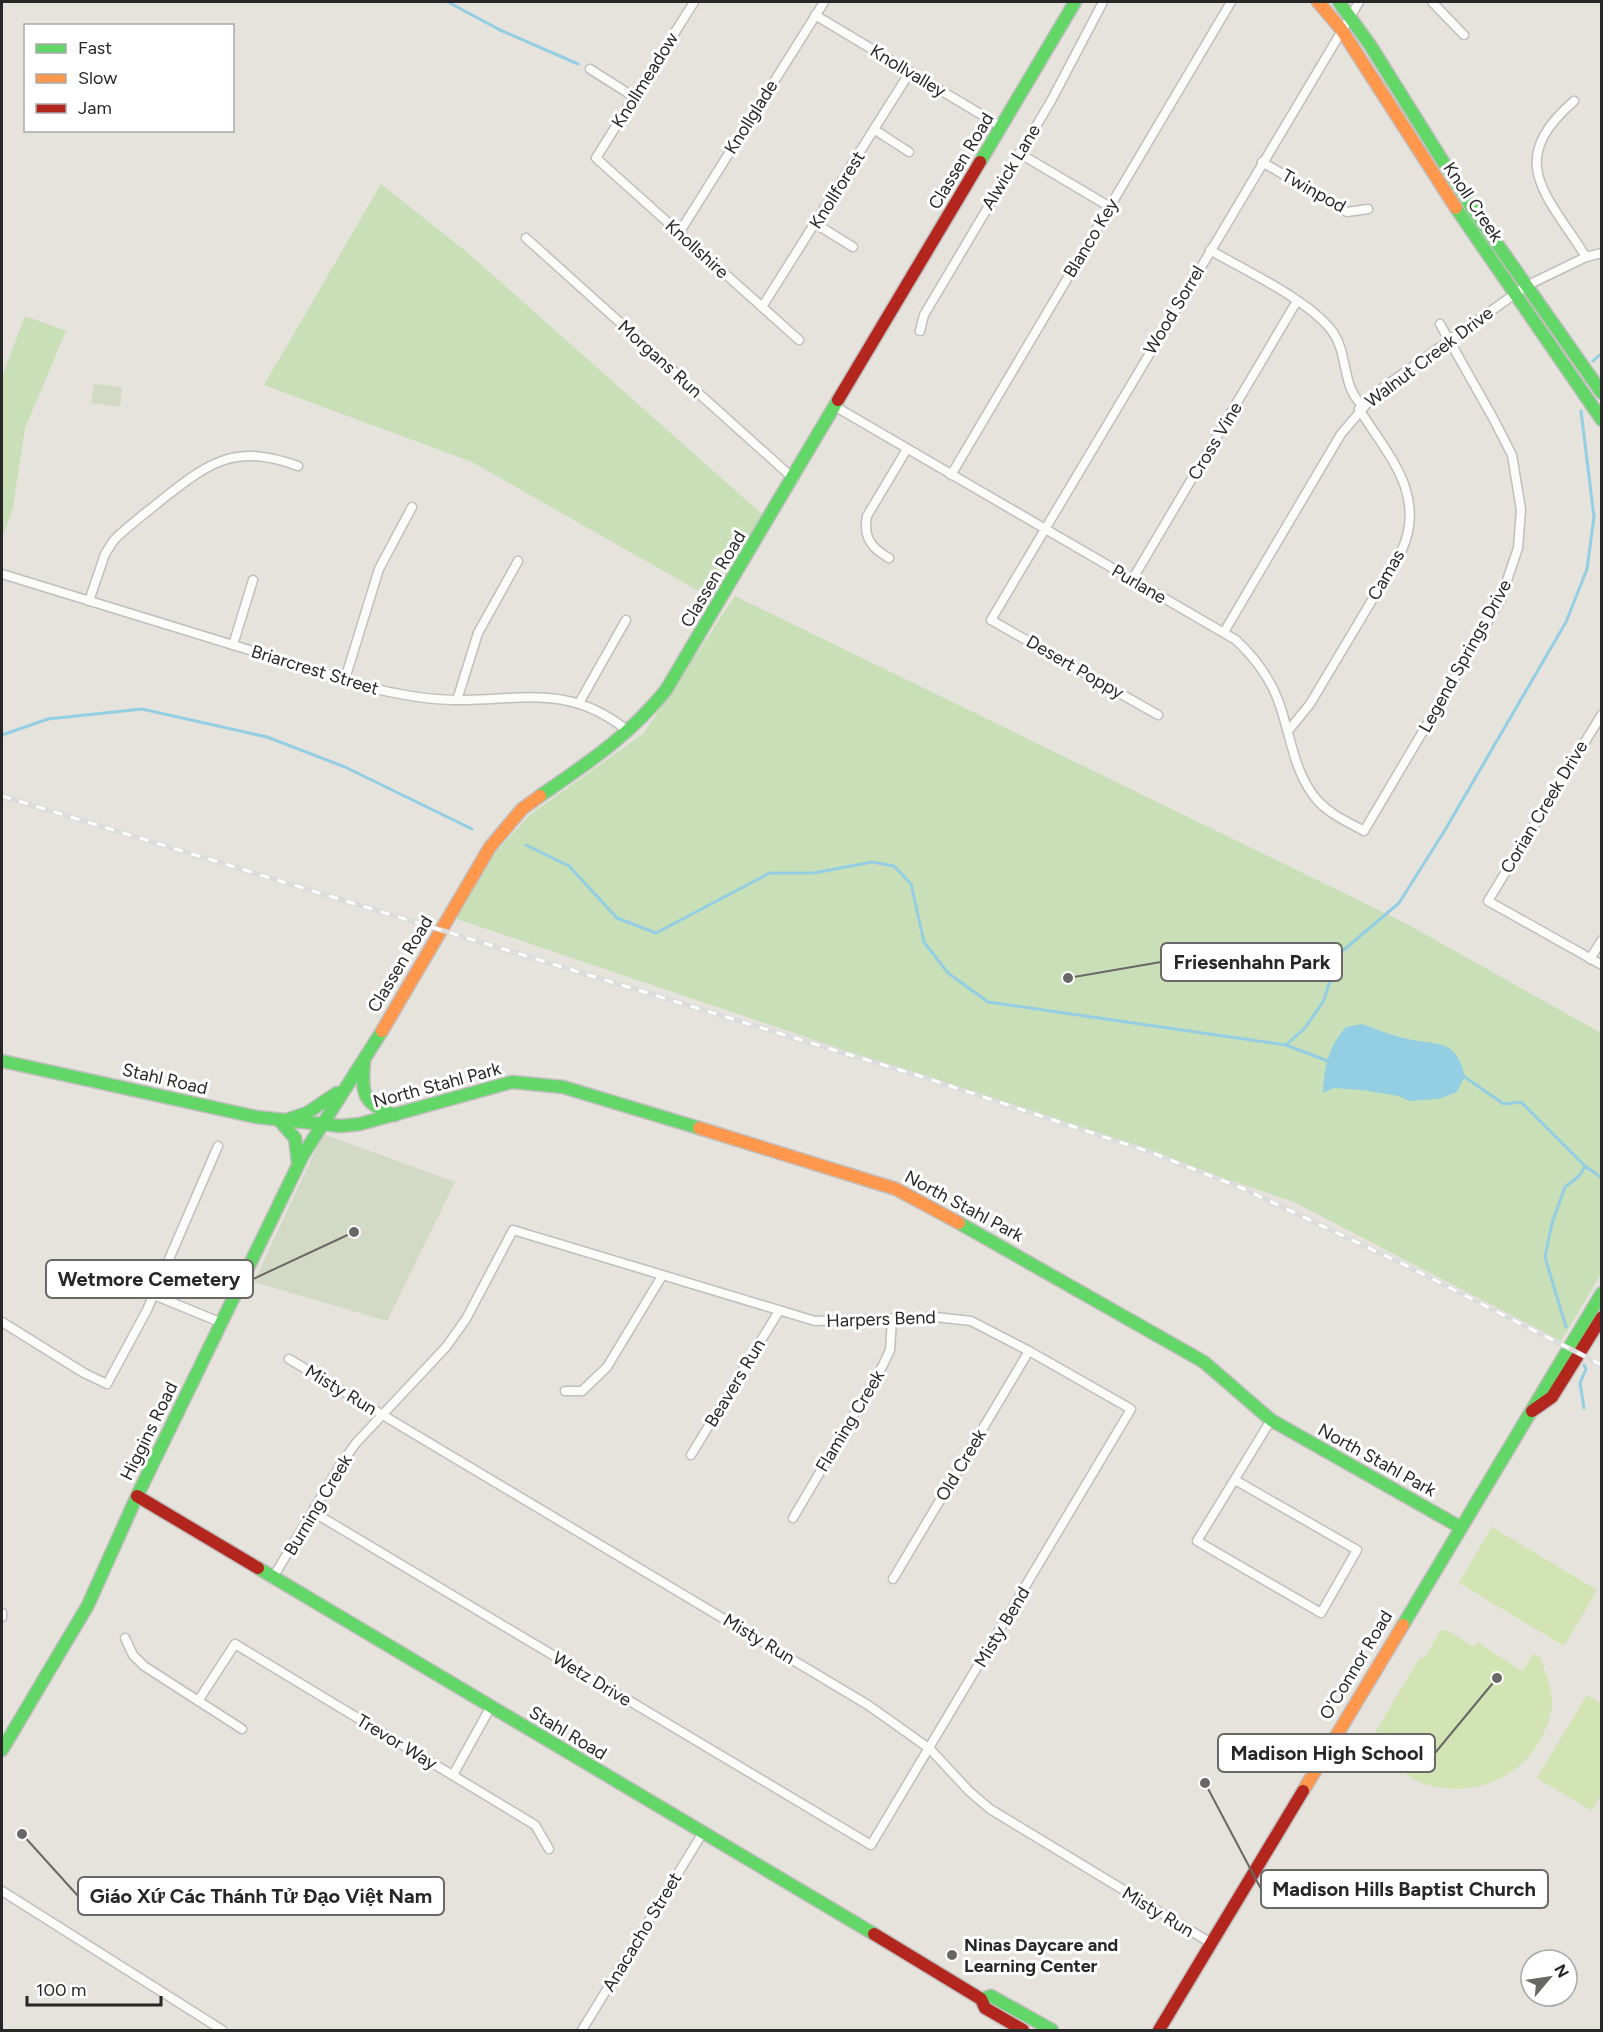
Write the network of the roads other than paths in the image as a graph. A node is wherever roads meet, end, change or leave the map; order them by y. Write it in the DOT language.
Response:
graph roads {
  1 [pos="694,2"];
  2 [pos="824,2"];
  3 [pos="1075,2"];
  4 [pos="1103,2"];
  5 [pos="1231,2"];
  6 [pos="1318,2"];
  7 [pos="1338,2"];
  8 [pos="1359,2"];
  9 [pos="1432,2"];
  10 [pos="815,15"];
  11 [pos="1350,16"];
  12 [pos="1341,29"];
  13 [pos="1464,35"];
  14 [pos="590,69"];
  15 [pos="910,72"];
  16 [pos="634,97"];
  17 [pos="1574,101"];
  18 [pos="1002,127"];
  19 [pos="874,130"];
  20 [pos="909,152"];
  21 [pos="1019,153"];
  22 [pos="596,158"];
  23 [pos="1262,162"];
  24 [pos="1110,207"];
  25 [pos="1368,210"];
  26 [pos="816,225"];
  27 [pos="679,233"];
  28 [pos="526,238"];
  29 [pos="853,247"];
  30 [pos="1210,250"];
  31 [pos="1602,254"];
  32 [pos="1586,257"];
  33 [pos="1526,286"];
  34 [pos="1514,294"];
  35 [pos="1297,301"];
  36 [pos="762,307"];
  37 [pos="1440,324"];
  38 [pos="920,331"];
  39 [pos="799,340"];
  40 [pos="1447,341"];
  41 [pos="1602,393"];
  42 [pos="836,407"];
  43 [pos="1361,407"];
  44 [pos="1602,420"];
  45 [pos="907,449"];
  46 [pos="298,466"];
  47 [pos="951,475"];
  48 [pos="794,479"];
  49 [pos="412,507"];
  50 [pos="1044,530"];
  51 [pos="889,558"];
  52 [pos="518,561"];
  53 [pos="2,574"];
  54 [pos="253,580"];
  55 [pos="1132,580"];
  56 [pos="89,601"];
  57 [pos="626,620"];
  58 [pos="991,620"];
  59 [pos="1224,632"];
  60 [pos="233,645"];
  61 [pos="345,679"];
  62 [pos="457,700"];
  63 [pos="579,703"];
  64 [pos="1602,714"];
  65 [pos="1158,715"];
  66 [pos="1288,731"];
  67 [pos="629,732"];
  68 [pos="1364,831"];
  69 [pos="1602,940"];
  70 [pos="1590,959"];
  71 [pos="1602,965"];
  72 [pos="364,1059"];
  73 [pos="2,1061"];
  74 [pos="345,1087"];
  75 [pos="396,1115"];
  76 [pos="281,1120"];
  77 [pos="322,1124"];
  78 [pos="218,1146"];
  79 [pos="298,1166"];
  80 [pos="513,1230"];
  81 [pos="662,1276"];
  82 [pos="1602,1293"];
  83 [pos="154,1296"];
  84 [pos="779,1311"];
  85 [pos="1602,1317"];
  86 [pos="892,1319"];
  87 [pos="2,1322"];
  88 [pos="222,1323"];
  89 [pos="1029,1351"];
  90 [pos="1570,1358"];
  91 [pos="288,1359"];
  92 [pos="565,1391"];
  93 [pos="1131,1409"];
  94 [pos="382,1415"];
  95 [pos="1271,1420"];
  96 [pos="691,1455"];
  97 [pos="1235,1480"];
  98 [pos="137,1496"];
  99 [pos="313,1512"];
  100 [pos="792,1518"];
  101 [pos="1460,1527"];
  102 [pos="273,1579"];
  103 [pos="893,1579"];
  104 [pos="125,1638"];
  105 [pos="198,1701"];
  106 [pos="490,1708"];
  107 [pos="242,1729"];
  108 [pos="930,1749"];
  109 [pos="2,1750"];
  110 [pos="453,1775"];
  111 [pos="702,1834"];
  112 [pos="871,1845"];
  113 [pos="549,1849"];
  114 [pos="2,1891"];
  115 [pos="1211,1943"];
  116 [pos="981,1999"];
  117 [pos="222,2031"];
  118 [pos="582,2031"];
  119 [pos="1023,2031"];
  120 [pos="1052,2031"];
  121 [pos="1159,2031"];
  1 -- 16 [label="street, Knollmeadow"];
  2 -- 10 [label="street, Knollglade"];
  3 -- 18 [label="street, Classen Road"];
  4 -- 21 [label="street, Alwick Lane"];
  5 -- 24 [label="street, Blanco Key"];
  6 -- 12 [label="street, Knoll Creek"];
  7 -- 11 [label="street, Knoll Creek"];
  8 -- 11 [label="street, Wood Sorrel"];
  9 -- 13 [label="street"];
  10 -- 15 [label="street, Knollvalley"];
  10 -- 27 [label="street, Knollglade"];
  11 -- 12 [label="street, Wood Sorrel"];
  11 -- 33 [label="street, Knoll Creek"];
  12 -- 23 [label="street, Wood Sorrel"];
  12 -- 34 [label="street, Knoll Creek"];
  14 -- 16 [label="street"];
  15 -- 18 [label="street, Knollvalley"];
  15 -- 19 [label="street, Knollforest"];
  16 -- 22 [label="street, Knollmeadow"];
  17 -- 32 [label="street"];
  18 -- 42 [label="street, Classen Road"];
  19 -- 20 [label="street"];
  19 -- 26 [label="street, Knollforest"];
  21 -- 24 [label="street"];
  21 -- 38 [label="street, Alwick Lane"];
  22 -- 27 [label="street, Knollshire"];
  23 -- 25 [label="street, Twinpod"];
  23 -- 30 [label="street, Wood Sorrel"];
  24 -- 47 [label="street, Blanco Key"];
  26 -- 29 [label="street"];
  26 -- 36 [label="street, Knollforest"];
  27 -- 36 [label="street, Knollshire"];
  28 -- 48 [label="street, Morgans Run"];
  30 -- 35 [label="street, Camas"];
  30 -- 50 [label="street, Wood Sorrel"];
  31 -- 32 [label="street, Walnut Creek Drive"];
  32 -- 33 [label="street, Walnut Creek Drive"];
  33 -- 34 [label="street, Walnut Creek Drive"];
  33 -- 41 [label="street, Knoll Creek"];
  34 -- 40 [label="street, Walnut Creek Drive"];
  34 -- 44 [label="street, Knoll Creek"];
  35 -- 43 [label="street, Camas"];
  35 -- 55 [label="street, Cross Vine"];
  36 -- 39 [label="street, Knollshire"];
  37 -- 40 [label="street, Legend Springs Drive"];
  40 -- 43 [label="street, Walnut Creek Drive"];
  40 -- 68 [label="street, Legend Springs Drive"];
  42 -- 45 [label="street, Purlane"];
  42 -- 48 [label="street, Classen Road"];
  43 -- 59 [label="street, Walnut Creek Drive"];
  43 -- 66 [label="street, Camas"];
  45 -- 47 [label="street, Purlane"];
  45 -- 51 [label="street"];
  46 -- 56 [label="street"];
  47 -- 50 [label="street, Purlane"];
  48 -- 67 [label="street, Classen Road"];
  49 -- 61 [label="street"];
  50 -- 55 [label="street, Purlane"];
  50 -- 58 [label="street, Wood Sorrel"];
  52 -- 62 [label="street"];
  53 -- 56 [label="street, Briarcrest Street"];
  54 -- 60 [label="street"];
  55 -- 59 [label="street, Purlane"];
  56 -- 60 [label="street, Briarcrest Street"];
  57 -- 63 [label="street"];
  58 -- 65 [label="street, Desert Poppy"];
  59 -- 66 [label="street, Purlane"];
  60 -- 61 [label="street, Briarcrest Street"];
  61 -- 62 [label="street, Briarcrest Street"];
  62 -- 63 [label="street, Briarcrest Street"];
  63 -- 67 [label="street, Briarcrest Street"];
  64 -- 70 [label="street, Corian Creek Drive"];
  66 -- 68 [label="street, Purlane"];
  67 -- 72 [label="street, Classen Road"];
  69 -- 70 [label="street"];
  70 -- 71 [label="street"];
  72 -- 74 [label="street, Classen Road"];
  72 -- 75 [label="street"];
  73 -- 76 [label="street, Stahl Road"];
  74 -- 76 [label="street"];
  74 -- 77 [label="street, Classen Road"];
  75 -- 77 [label="street, North Stahl Park"];
  75 -- 95 [label="street, North Stahl Park"];
  76 -- 77 [label="street, Stahl Road"];
  76 -- 79 [label="street"];
  77 -- 79 [label="street, Higgins Road"];
  78 -- 83 [label="street"];
  79 -- 88 [label="street, Higgins Road"];
  80 -- 81 [label="street, Harpers Bend"];
  80 -- 94 [label="street, Burning Creek"];
  81 -- 84 [label="street, Harpers Bend"];
  81 -- 92 [label="street"];
  82 -- 90 [label="street, O'Connor Road"];
  83 -- 87 [label="street"];
  83 -- 88 [label="street"];
  84 -- 86 [label="street, Harpers Bend"];
  84 -- 96 [label="street, Beavers Run"];
  85 -- 90 [label="street, O'Connor Road"];
  86 -- 89 [label="street, Harpers Bend"];
  86 -- 100 [label="street, Flaming Creek"];
  88 -- 98 [label="street, Higgins Road"];
  89 -- 93 [label="street, Harpers Bend"];
  89 -- 103 [label="street, Old Creek"];
  90 -- 101 [label="street, O'Connor Road"];
  91 -- 94 [label="street, Misty Run"];
  93 -- 108 [label="street, Misty Bend"];
  94 -- 99 [label="street, Burning Creek"];
  94 -- 108 [label="street, Misty Run"];
  95 -- 97 [label="street"];
  95 -- 101 [label="street, North Stahl Park"];
  97 -- 97 [label="street"];
  98 -- 102 [label="street, Stahl Road"];
  98 -- 109 [label="street, Higgins Road"];
  99 -- 102 [label="street, Burning Creek"];
  99 -- 112 [label="street, Wetz Drive"];
  101 -- 115 [label="street, O'Connor Road"];
  102 -- 106 [label="street, Stahl Road"];
  104 -- 105 [label="street"];
  105 -- 107 [label="street"];
  105 -- 110 [label="street, Trevor Way"];
  106 -- 110 [label="street"];
  106 -- 111 [label="street, Stahl Road"];
  108 -- 112 [label="street, Misty Bend"];
  108 -- 115 [label="street, Misty Run"];
  110 -- 113 [label="street, Trevor Way"];
  111 -- 116 [label="street, Stahl Road"];
  111 -- 118 [label="street, Anacacho Street"];
  114 -- 117 [label="street"];
  115 -- 121 [label="street, O'Connor Road"];
  116 -- 119 [label="street, Stahl Road"];
  116 -- 120 [label="street, Stahl Road"];
}
